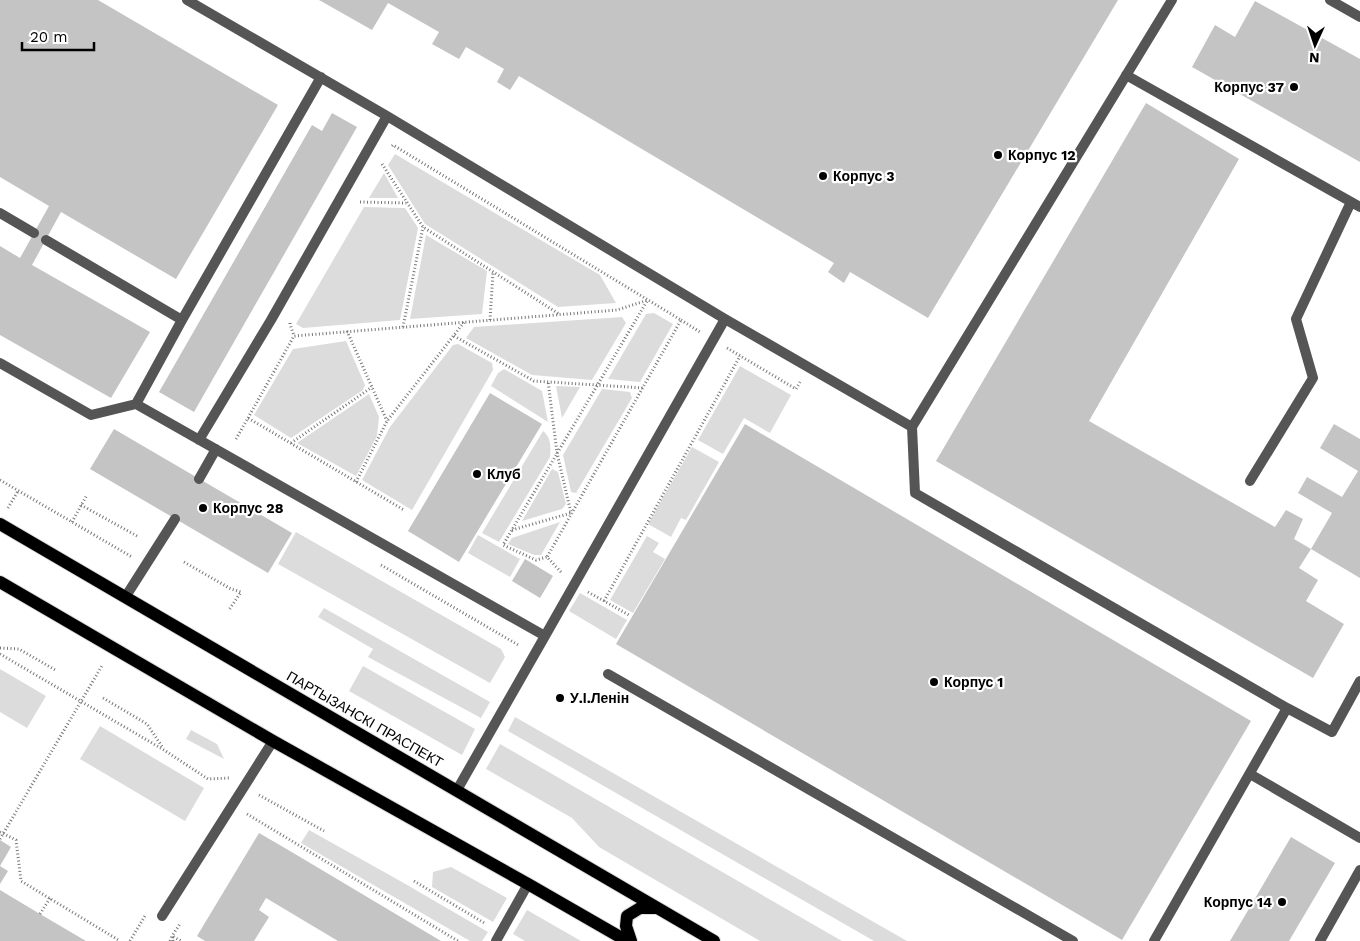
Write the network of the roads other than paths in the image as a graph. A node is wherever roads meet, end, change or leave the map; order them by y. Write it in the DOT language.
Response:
graph roads {
  1 [pos="187,0"];
  2 [pos="1172,0"];
  3 [pos="1330,0"];
  4 [pos="1360,17"];
  5 [pos="1126,75"];
  6 [pos="321,77"];
  7 [pos="387,116"];
  8 [pos="1355,204"];
  9 [pos="0,213"];
  10 [pos="34,233"];
  11 [pos="46,240"];
  12 [pos="725,319"];
  13 [pos="182,320"];
  14 [pos="0,363"];
  15 [pos="136,404"];
  16 [pos="912,427"];
  17 [pos="199,440"];
  18 [pos="216,449"];
  19 [pos="199,479"];
  20 [pos="1250,481"];
  21 [pos="175,519"];
  22 [pos="0,524"];
  23 [pos="0,582"];
  24 [pos="126,596"];
  25 [pos="545,636"];
  26 [pos="608,674"];
  27 [pos="1360,681"];
  28 [pos="1287,708"];
  29 [pos="273,741"];
  30 [pos="1250,774"];
  31 [pos="457,790"];
  32 [pos="1360,838"];
  33 [pos="1360,870"];
  34 [pos="528,884"];
  35 [pos="657,908"];
  36 [pos="162,916"];
  37 [pos="498,937"];
  38 [pos="629,941"];
  39 [pos="714,941"];
  40 [pos="1072,941"];
  41 [pos="1154,941"];
  42 [pos="1320,941"];
  1 -- 6 [label="lane"];
  2 -- 5 [label="lane"];
  3 -- 4 [label="lane"];
  5 -- 8 [label="lane"];
  5 -- 16 [label="lane"];
  6 -- 7 [label="lane"];
  6 -- 13 [label="lane"];
  7 -- 12 [label="lane"];
  7 -- 17 [label="lane"];
  8 -- 20 [label="lane"];
  9 -- 10 [label="lane"];
  11 -- 13 [label="lane"];
  12 -- 16 [label="lane"];
  12 -- 25 [label="lane"];
  13 -- 15 [label="lane"];
  14 -- 15 [label="lane"];
  15 -- 17 [label="lane"];
  16 -- 28 [label="lane"];
  17 -- 18 [label="lane"];
  18 -- 19 [label="lane"];
  18 -- 25 [label="lane"];
  21 -- 24 [label="lane"];
  22 -- 24 [label="main road, ПАРТЫЗАНСКІ ПРАСПЕКТ"];
  23 -- 29 [label="main road"];
  24 -- 31 [label="main road, ПАРТЫЗАНСКІ ПРАСПЕКТ"];
  25 -- 31 [label="lane"];
  26 -- 40 [label="lane"];
  27 -- 28 [label="lane"];
  28 -- 30 [label="lane"];
  29 -- 34 [label="main road"];
  29 -- 36 [label="lane"];
  30 -- 32 [label="lane"];
  30 -- 41 [label="lane"];
  31 -- 35 [label="main road, ПАРТЫЗАНСКІ ПРАСПЕКТ"];
  33 -- 42 [label="lane"];
  34 -- 37 [label="lane"];
  34 -- 38 [label="main road"];
  35 -- 38 [label="main road"];
  35 -- 39 [label="main road, ПАРТЫЗАНСКІ ПРАСПЕКТ"];
}
